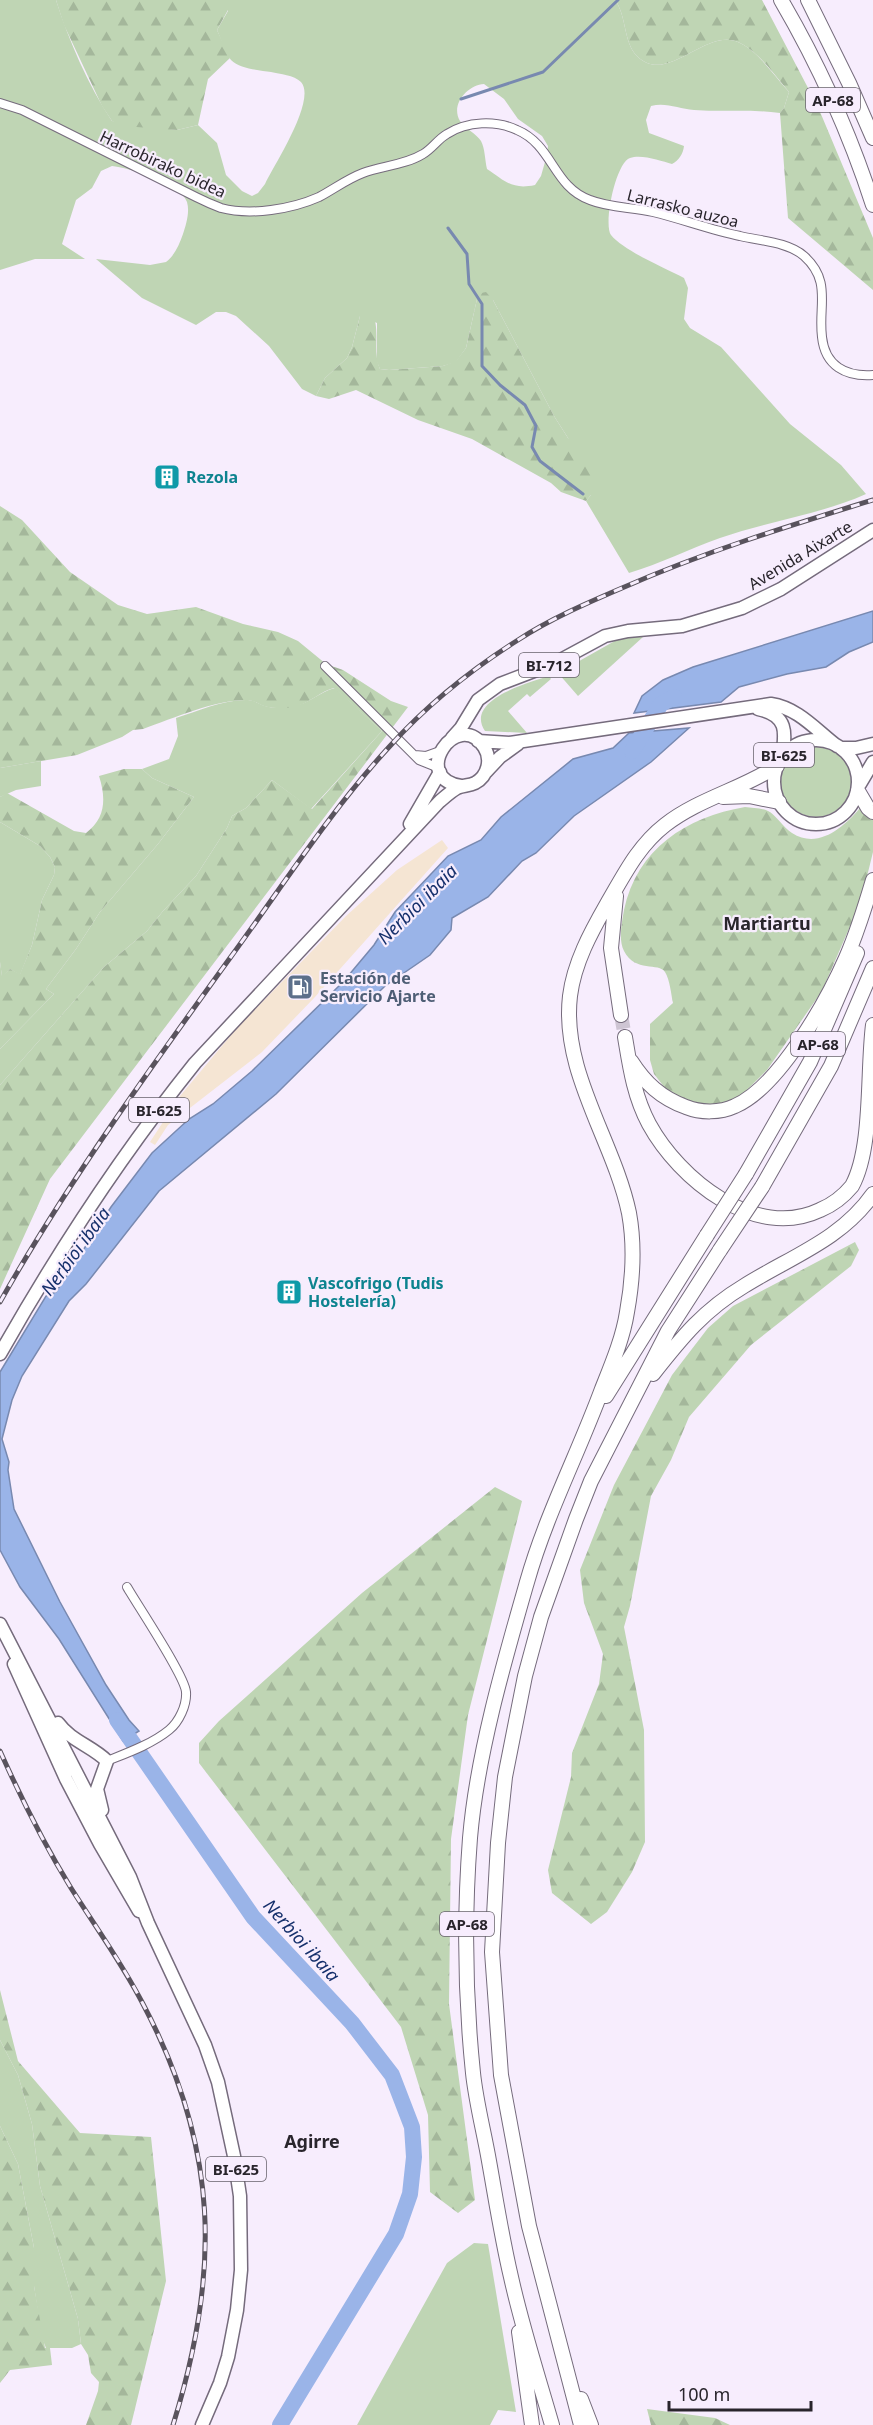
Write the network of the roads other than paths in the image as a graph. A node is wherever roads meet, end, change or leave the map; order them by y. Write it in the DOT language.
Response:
graph roads {
  1 [pos="781,0"];
  2 [pos="808,0"];
  3 [pos="0,104"];
  4 [pos="873,138"];
  5 [pos="424,154"];
  6 [pos="873,205"];
  7 [pos="873,375"];
  8 [pos="873,530"];
  9 [pos="325,666"];
  10 [pos="745,708"];
  11 [pos="468,715"];
  12 [pos="452,738"];
  13 [pos="536,738"];
  14 [pos="476,739"];
  15 [pos="873,744"];
  16 [pos="839,747"];
  17 [pos="440,751"];
  18 [pos="412,752"];
  19 [pos="779,762"];
  20 [pos="873,762"];
  21 [pos="440,770"];
  22 [pos="486,772"];
  23 [pos="462,786"];
  24 [pos="858,790"];
  25 [pos="718,797"];
  26 [pos="779,802"];
  27 [pos="873,812"];
  28 [pos="391,852"];
  29 [pos="873,880"];
  30 [pos="618,885"];
  31 [pos="873,906"];
  32 [pos="873,968"];
  33 [pos="621,1015"];
  34 [pos="873,1025"];
  35 [pos="873,1194"];
  36 [pos="0,1354"];
  37 [pos="634,1396"];
  38 [pos="586,1431"];
  39 [pos="127,1587"];
  40 [pos="0,1624"];
  41 [pos="0,1632"];
  42 [pos="17,1655"];
  43 [pos="28,1697"];
  44 [pos="93,1751"];
  45 [pos="105,1767"];
  46 [pos="76,1773"];
  47 [pos="99,1842"];
  48 [pos="130,1877"];
  49 [pos="148,1923"];
  50 [pos="510,2276"];
  51 [pos="569,2381"];
  52 [pos="202,2425"];
  53 [pos="532,2425"];
  54 [pos="552,2425"];
  55 [pos="581,2425"];
  56 [pos="591,2425"];
  1 -- 6 [label="highway, AP-68"];
  2 -- 4 [label="highway, AP-68"];
  3 -- 5 [label="street, Harrobirako bidea"];
  5 -- 7 [label="street, Larrasko auzoa"];
  8 -- 11 [label="main road, Avenida Aixarte / BI-712"];
  9 -- 18 [label="street"];
  10 -- 13 [label="main road, BI-625"];
  10 -- 16 [label="main road, BI-625"];
  10 -- 19 [label="main road, BI-625"];
  11 -- 12 [label="main road"];
  11 -- 14 [label="main road"];
  12 -- 14 [label="main road"];
  12 -- 17 [label="main road"];
  13 -- 14 [label="main road, BI-625"];
  13 -- 22 [label="main road, BI-625"];
  14 -- 22 [label="main road"];
  15 -- 16 [label="main road, BI-625"];
  16 -- 19 [label="main road, BI-625"];
  16 -- 24 [label="main road, BI-625"];
  17 -- 18 [label="street"];
  17 -- 21 [label="main road"];
  18 -- 21 [label="street"];
  19 -- 25 [label="highway"];
  19 -- 26 [label="main road, BI-625"];
  20 -- 24 [label="main road"];
  21 -- 23 [label="main road"];
  21 -- 28 [label="main road, BI-625"];
  22 -- 23 [label="main road"];
  23 -- 28 [label="main road, BI-625"];
  24 -- 26 [label="main road"];
  24 -- 27 [label="highway"];
  25 -- 26 [label="highway"];
  25 -- 30 [label="highway"];
  28 -- 36 [label="main road, BI-625"];
  29 -- 34 [label="highway"];
  30 -- 33 [label="highway"];
  30 -- 38 [label="highway"];
  31 -- 38 [label="highway, AP-68, bridge"];
  32 -- 37 [label="highway, AP-68, bridge"];
  35 -- 37 [label="highway"];
  37 -- 51 [label="highway, AP-68"];
  38 -- 50 [label="highway, AP-68"];
  39 -- 45 [label="street"];
  40 -- 42 [label="main road"];
  41 -- 43 [label="main road, BI-625"];
  42 -- 44 [label="main road"];
  42 -- 46 [label="main road"];
  43 -- 46 [label="main road"];
  43 -- 47 [label="main road, BI-625"];
  44 -- 45 [label="main road"];
  44 -- 46 [label="main road"];
  45 -- 46 [label="main road"];
  45 -- 48 [label="main road"];
  46 -- 47 [label="main road"];
  46 -- 48 [label="main road"];
  47 -- 49 [label="main road, BI-625"];
  48 -- 49 [label="main road"];
  49 -- 52 [label="main road, BI-625"];
  50 -- 53 [label="highway"];
  50 -- 54 [label="highway, AP-68"];
  51 -- 55 [label="highway, AP-68"];
  51 -- 56 [label="highway"];
}
